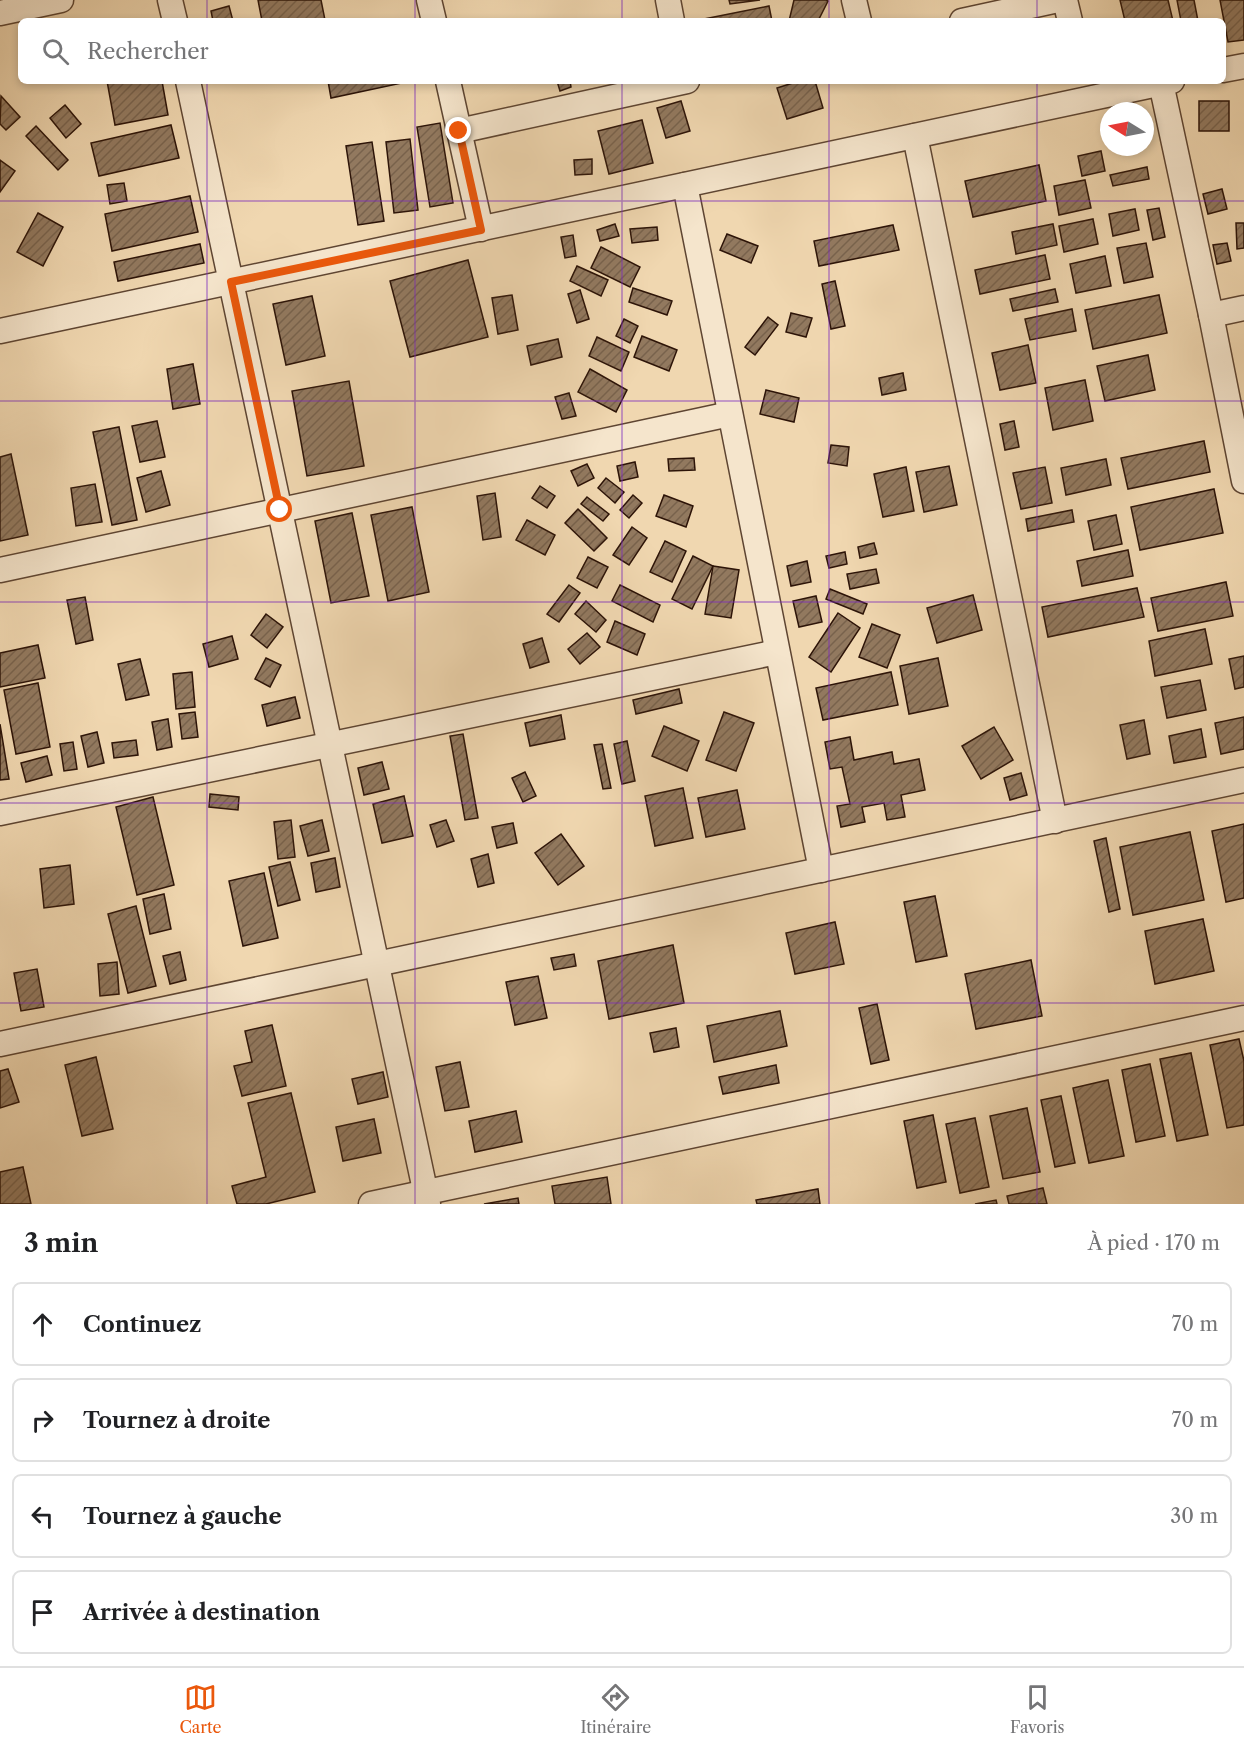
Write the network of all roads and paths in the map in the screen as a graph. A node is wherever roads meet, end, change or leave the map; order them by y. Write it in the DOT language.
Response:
graph roads {
  1 [pos="62,0"];
  2 [pos="170,0"];
  3 [pos="429,0"];
  4 [pos="668,0"];
  5 [pos="854,0"];
  6 [pos="1058,0"];
  7 [pos="1065,0"];
  8 [pos="0,13"];
  9 [pos="174,18"];
  10 [pos="433,18"];
  11 [pos="671,18"];
  12 [pos="858,18"];
  13 [pos="976,18"];
  14 [pos="1069,18"];
  15 [pos="1244,66"];
  16 [pos="1226,69"];
  17 [pos="189,84"];
  18 [pos="449,84"];
  19 [pos="671,84"];
  20 [pos="1146,84"];
  21 [pos="1166,84"];
  22 [pos="1088,90"];
  23 [pos="459,131"];
  24 [pos="915,136"];
  25 [pos="685,185"];
  26 [pos="481,230"];
  27 [pos="231,282"];
  28 [pos="1244,308"];
  29 [pos="1211,315"];
  30 [pos="0,331"];
  31 [pos="730,414"];
  32 [pos="1244,481"];
  33 [pos="280,510"];
  34 [pos="0,570"];
  35 [pos="777,652"];
  36 [pos="330,745"];
  37 [pos="1244,780"];
  38 [pos="0,813"];
  39 [pos="1054,821"];
  40 [pos="821,870"];
  41 [pos="377,964"];
  42 [pos="1244,1018"];
  43 [pos="0,1044"];
  44 [pos="427,1198"];
  45 [pos="371,1204"];
  1 -- 8 [label="street"];
  2 -- 9 [label="street"];
  3 -- 10 [label="street"];
  4 -- 11 [label="street"];
  5 -- 12 [label="street"];
  6 -- 13 [label="street"];
  7 -- 14 [label="street"];
  15 -- 16 [label="street"];
  17 -- 27 [label="street"];
  18 -- 23 [label="street"];
  19 -- 23 [label="street"];
  20 -- 22 [label="street"];
  21 -- 29 [label="street"];
  22 -- 24 [label="street"];
  23 -- 26 [label="street"];
  24 -- 25 [label="street"];
  24 -- 39 [label="street"];
  25 -- 26 [label="street"];
  25 -- 31 [label="street"];
  26 -- 27 [label="street"];
  27 -- 30 [label="street"];
  27 -- 33 [label="street"];
  28 -- 29 [label="street"];
  29 -- 32 [label="street"];
  31 -- 33 [label="street"];
  31 -- 35 [label="street"];
  33 -- 34 [label="street"];
  33 -- 36 [label="street"];
  35 -- 36 [label="street"];
  35 -- 40 [label="street"];
  36 -- 38 [label="street"];
  36 -- 41 [label="street"];
  37 -- 39 [label="street"];
  39 -- 40 [label="street"];
  40 -- 41 [label="street"];
  41 -- 43 [label="street"];
  41 -- 44 [label="street"];
  42 -- 44 [label="street"];
  44 -- 45 [label="street"];
}
